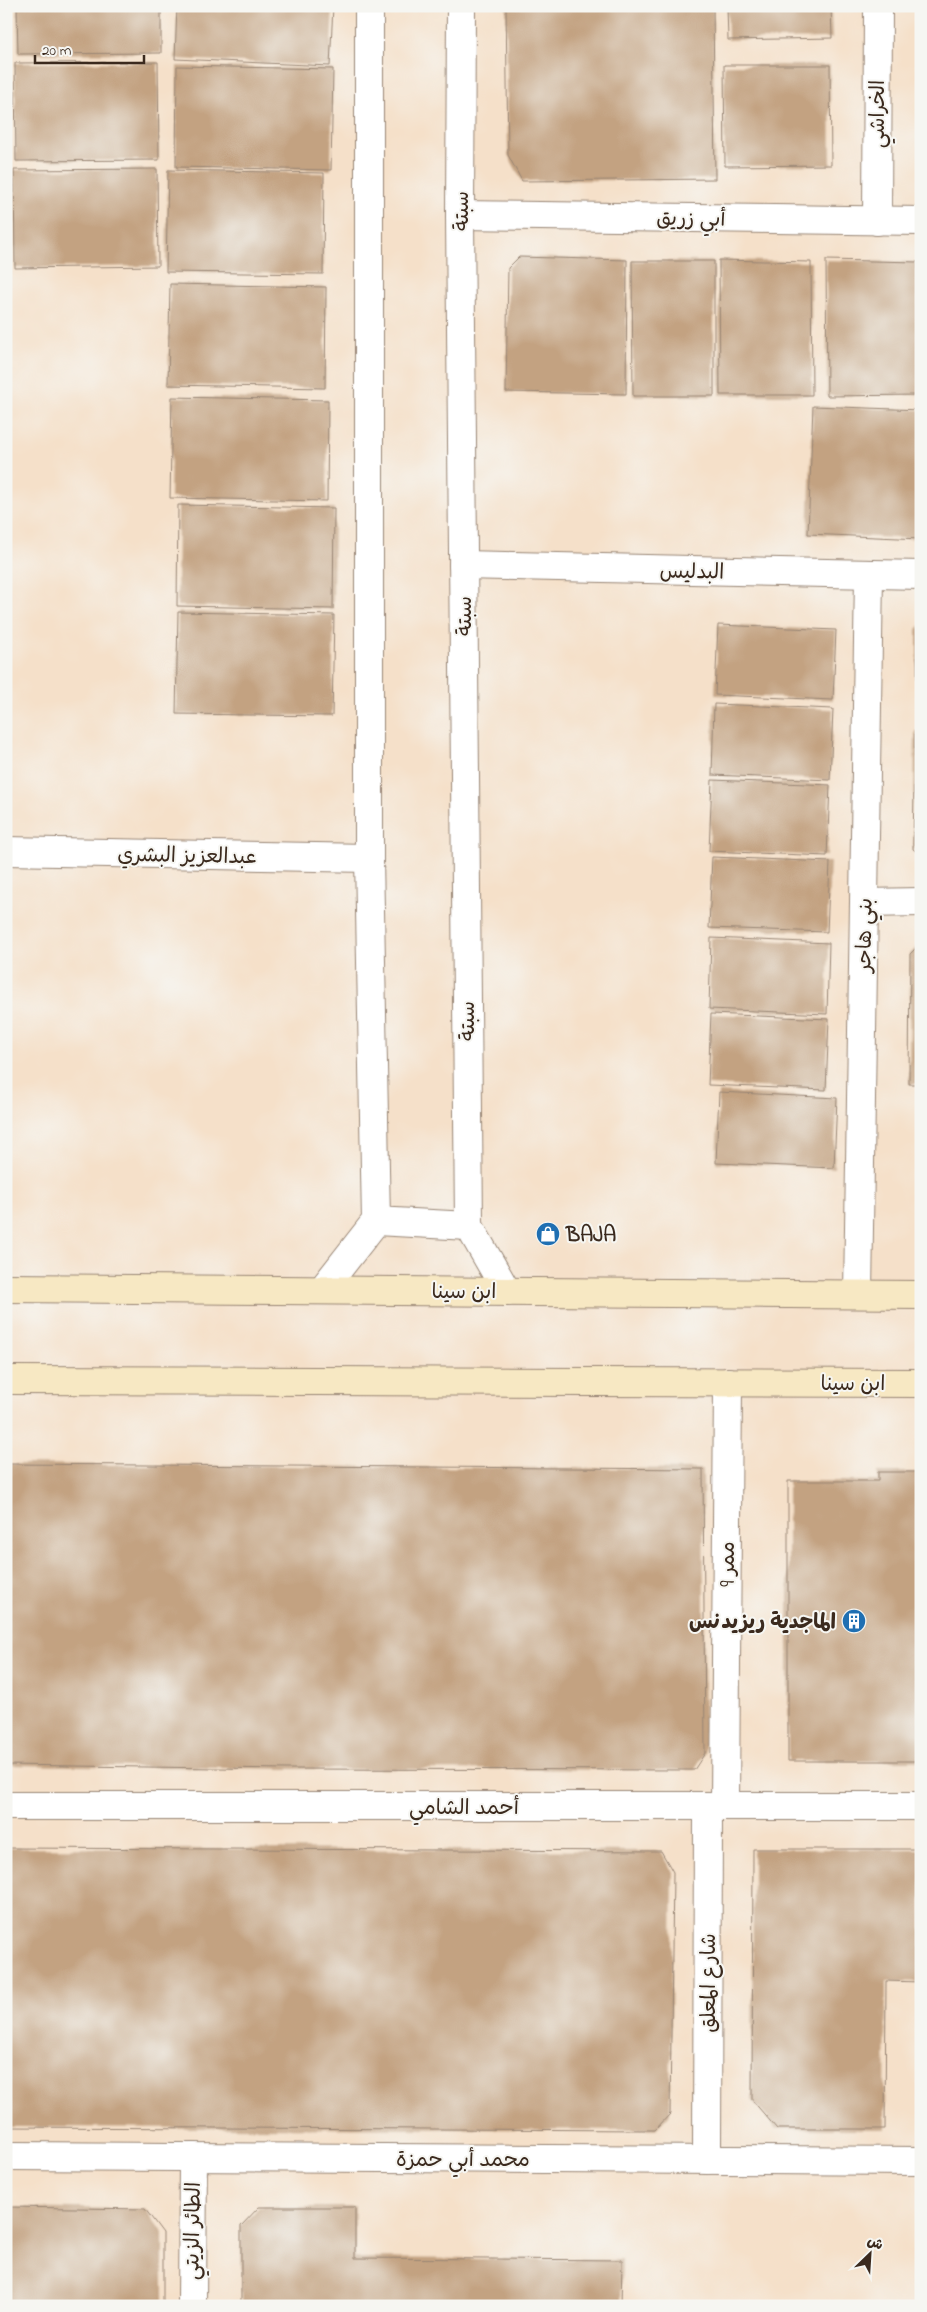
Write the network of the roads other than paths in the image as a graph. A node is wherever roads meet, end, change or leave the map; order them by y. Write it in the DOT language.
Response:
graph roads {
  1 [pos="369,6"];
  2 [pos="461,6"];
  3 [pos="878,6"];
  4 [pos="460,214"];
  5 [pos="877,221"];
  6 [pos="921,221"];
  7 [pos="463,565"];
  8 [pos="869,575"];
  9 [pos="921,575"];
  10 [pos="6,851"];
  11 [pos="368,858"];
  12 [pos="921,902"];
  13 [pos="864,903"];
  14 [pos="376,1222"];
  15 [pos="468,1226"];
  16 [pos="6,1288"];
  17 [pos="322,1290"];
  18 [pos="507,1292"];
  19 [pos="858,1294"];
  20 [pos="921,1295"];
  21 [pos="6,1380"];
  22 [pos="728,1382"];
  23 [pos="921,1383"];
  24 [pos="6,1806"];
  25 [pos="717,1806"];
  26 [pos="921,1806"];
  27 [pos="6,2156"];
  28 [pos="193,2157"];
  29 [pos="707,2160"];
  30 [pos="921,2162"];
  31 [pos="192,2306"];
  1 -- 11 [label="street"];
  2 -- 4 [label="street, سبتة"];
  3 -- 5 [label="street, الخراشي"];
  4 -- 5 [label="street, أبي زريق"];
  4 -- 7 [label="street, سبتة"];
  5 -- 6 [label="street, أبي زريق"];
  7 -- 8 [label="street, البدليس"];
  7 -- 15 [label="street, سبتة"];
  8 -- 9 [label="street, البدليس"];
  8 -- 13 [label="street, بني هاجر"];
  10 -- 11 [label="street, عبدالعزيز البشري"];
  11 -- 14 [label="street"];
  12 -- 13 [label="street"];
  13 -- 19 [label="street, بني هاجر"];
  14 -- 15 [label="street"];
  14 -- 17 [label="street"];
  15 -- 18 [label="street"];
  16 -- 17 [label="street, ابن سينا"];
  17 -- 18 [label="street, ابن سينا"];
  18 -- 19 [label="street, ابن سينا"];
  19 -- 20 [label="street, ابن سينا"];
  21 -- 22 [label="street, ابن سينا"];
  22 -- 23 [label="street, ابن سينا"];
  22 -- 25 [label="street, ممر 9"];
  24 -- 25 [label="street, أحمد الشامي"];
  25 -- 26 [label="street, أحمد الشامي"];
  25 -- 29 [label="street, شارع المعلق"];
  27 -- 28 [label="street, محمد أبي حمزة"];
  28 -- 29 [label="street, محمد أبي حمزة"];
  28 -- 31 [label="street, الطائر الزيتي"];
  29 -- 30 [label="street, محمد أبي حمزة"];
}
